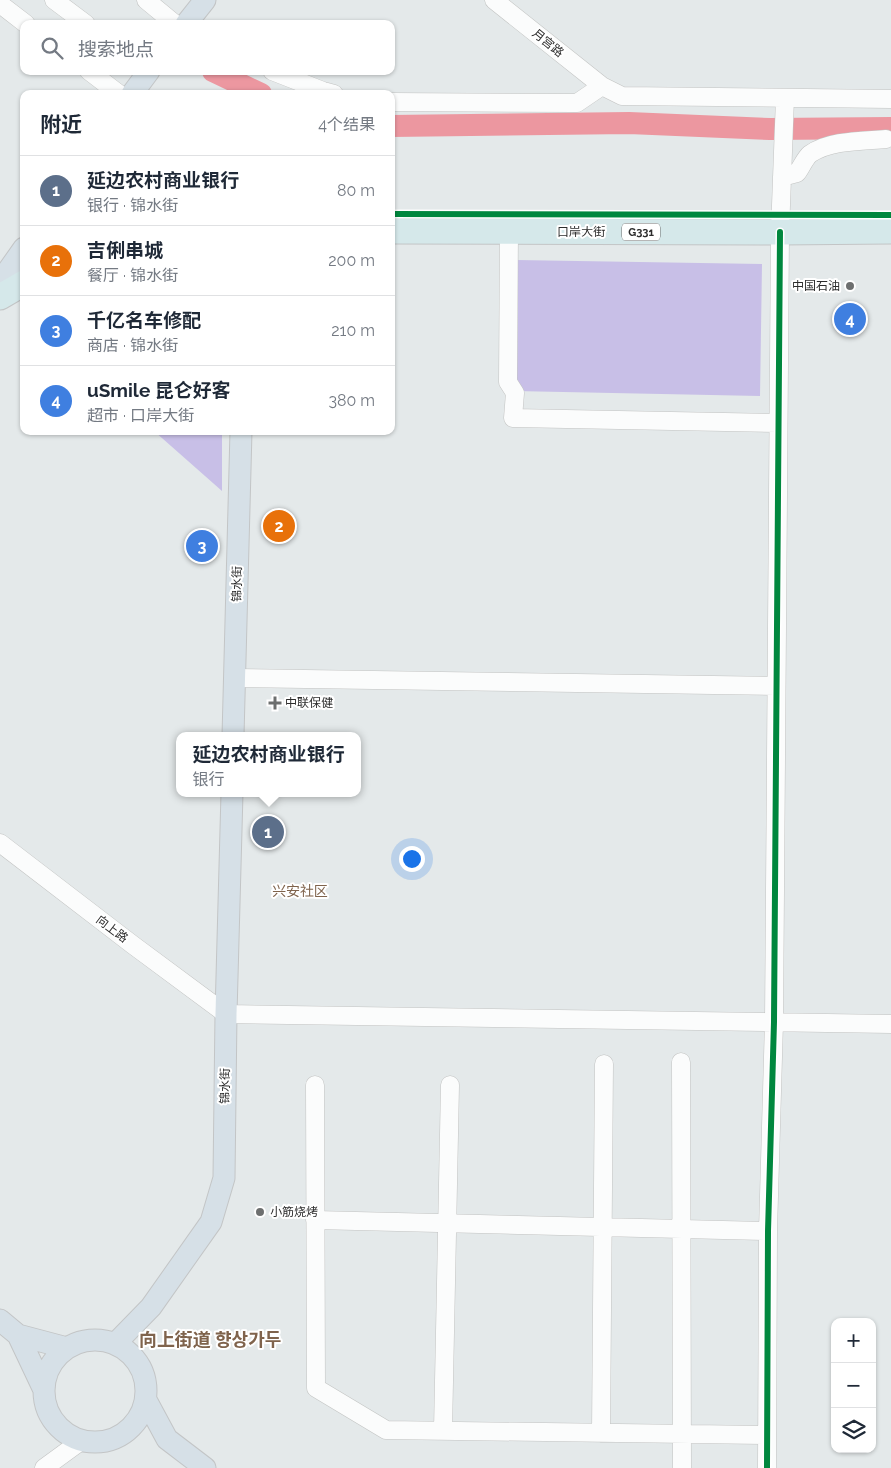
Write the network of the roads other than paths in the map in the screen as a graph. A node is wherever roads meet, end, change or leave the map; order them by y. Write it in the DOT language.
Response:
graph roads {
  1 [pos="54,0"];
  2 [pos="146,0"];
  3 [pos="205,0"];
  4 [pos="494,0"];
  5 [pos="0,4"];
  6 [pos="21,20"];
  7 [pos="81,20"];
  8 [pos="170,20"];
  9 [pos="189,20"];
  10 [pos="94,75"];
  11 [pos="146,75"];
  12 [pos="282,75"];
  13 [pos="602,86"];
  14 [pos="114,90"];
  15 [pos="135,90"];
  16 [pos="320,90"];
  17 [pos="785,98"];
  18 [pos="891,99"];
  19 [pos="395,102"];
  20 [pos="886,139"];
  21 [pos="782,177"];
  22 [pos="891,230"];
  23 [pos="395,231"];
  24 [pos="509,231"];
  25 [pos="780,232"];
  26 [pos="20,254"];
  27 [pos="0,282"];
  28 [pos="20,285"];
  29 [pos="0,297"];
  30 [pos="778,423"];
  31 [pos="241,435"];
  32 [pos="235,678"];
  33 [pos="776,686"];
  34 [pos="233,732"];
  35 [pos="232,797"];
  36 [pos="0,843"];
  37 [pos="226,1014"];
  38 [pos="774,1022"];
  39 [pos="891,1024"];
  40 [pos="681,1062"];
  41 [pos="604,1064"];
  42 [pos="314,1085"];
  43 [pos="450,1085"];
  44 [pos="315,1220"];
  45 [pos="447,1223"];
  46 [pos="603,1227"];
  47 [pos="682,1229"];
  48 [pos="768,1231"];
  49 [pos="0,1320"];
  50 [pos="18,1335"];
  51 [pos="115,1344"];
  52 [pos="67,1348"];
  53 [pos="44,1390"];
  54 [pos="146,1400"];
  55 [pos="443,1431"];
  56 [pos="601,1433"];
  57 [pos="682,1434"];
  58 [pos="767,1435"];
  59 [pos="81,1441"];
  60 [pos="44,1468"];
  61 [pos="205,1468"];
  62 [pos="682,1468"];
  63 [pos="767,1468"];
  1 -- 7 [label="street"];
  2 -- 8 [label="street"];
  3 -- 9 [label="main road"];
  4 -- 13 [label="street, 月宫路"];
  5 -- 6 [label="street"];
  10 -- 14 [label="street"];
  11 -- 15 [label="main road"];
  12 -- 16 [label="street"];
  13 -- 17 [label="street, 月宫路"];
  13 -- 19 [label="street"];
  17 -- 18 [label="street, 月宫路"];
  17 -- 21 [label="street"];
  20 -- 21 [label="street"];
  21 -- 25 [label="street"];
  22 -- 25 [label="highway, 口岸大街 / G331"];
  23 -- 24 [label="highway, 口岸大街 / G331"];
  24 -- 25 [label="highway, 口岸大街 / G331"];
  24 -- 30 [label="street"];
  25 -- 30 [label="street"];
  26 -- 27 [label="main road"];
  28 -- 29 [label="highway"];
  30 -- 33 [label="street"];
  31 -- 32 [label="main road, 锦水街"];
  32 -- 33 [label="street"];
  32 -- 34 [label="main road, 锦水街"];
  33 -- 38 [label="street"];
  35 -- 37 [label="main road, 锦水街"];
  36 -- 37 [label="street, 向上路"];
  37 -- 38 [label="street"];
  37 -- 51 [label="main road, 锦水街"];
  38 -- 39 [label="street"];
  38 -- 48 [label="street"];
  40 -- 47 [label="street"];
  41 -- 46 [label="street"];
  42 -- 44 [label="street"];
  43 -- 45 [label="street"];
  44 -- 45 [label="street"];
  44 -- 55 [label="street"];
  45 -- 46 [label="street"];
  45 -- 55 [label="street"];
  46 -- 47 [label="street"];
  46 -- 56 [label="street"];
  47 -- 48 [label="street"];
  47 -- 57 [label="street"];
  48 -- 58 [label="street"];
  49 -- 50 [label="main road"];
  50 -- 52 [label="main road"];
  50 -- 53 [label="main road"];
  51 -- 52 [label="main road"];
  51 -- 54 [label="main road"];
  52 -- 53 [label="main road"];
  53 -- 59 [label="main road"];
  54 -- 59 [label="main road"];
  54 -- 61 [label="main road"];
  55 -- 56 [label="street"];
  56 -- 57 [label="street"];
  57 -- 58 [label="street"];
  57 -- 62 [label="street"];
  58 -- 63 [label="street"];
  59 -- 60 [label="street"];
}
